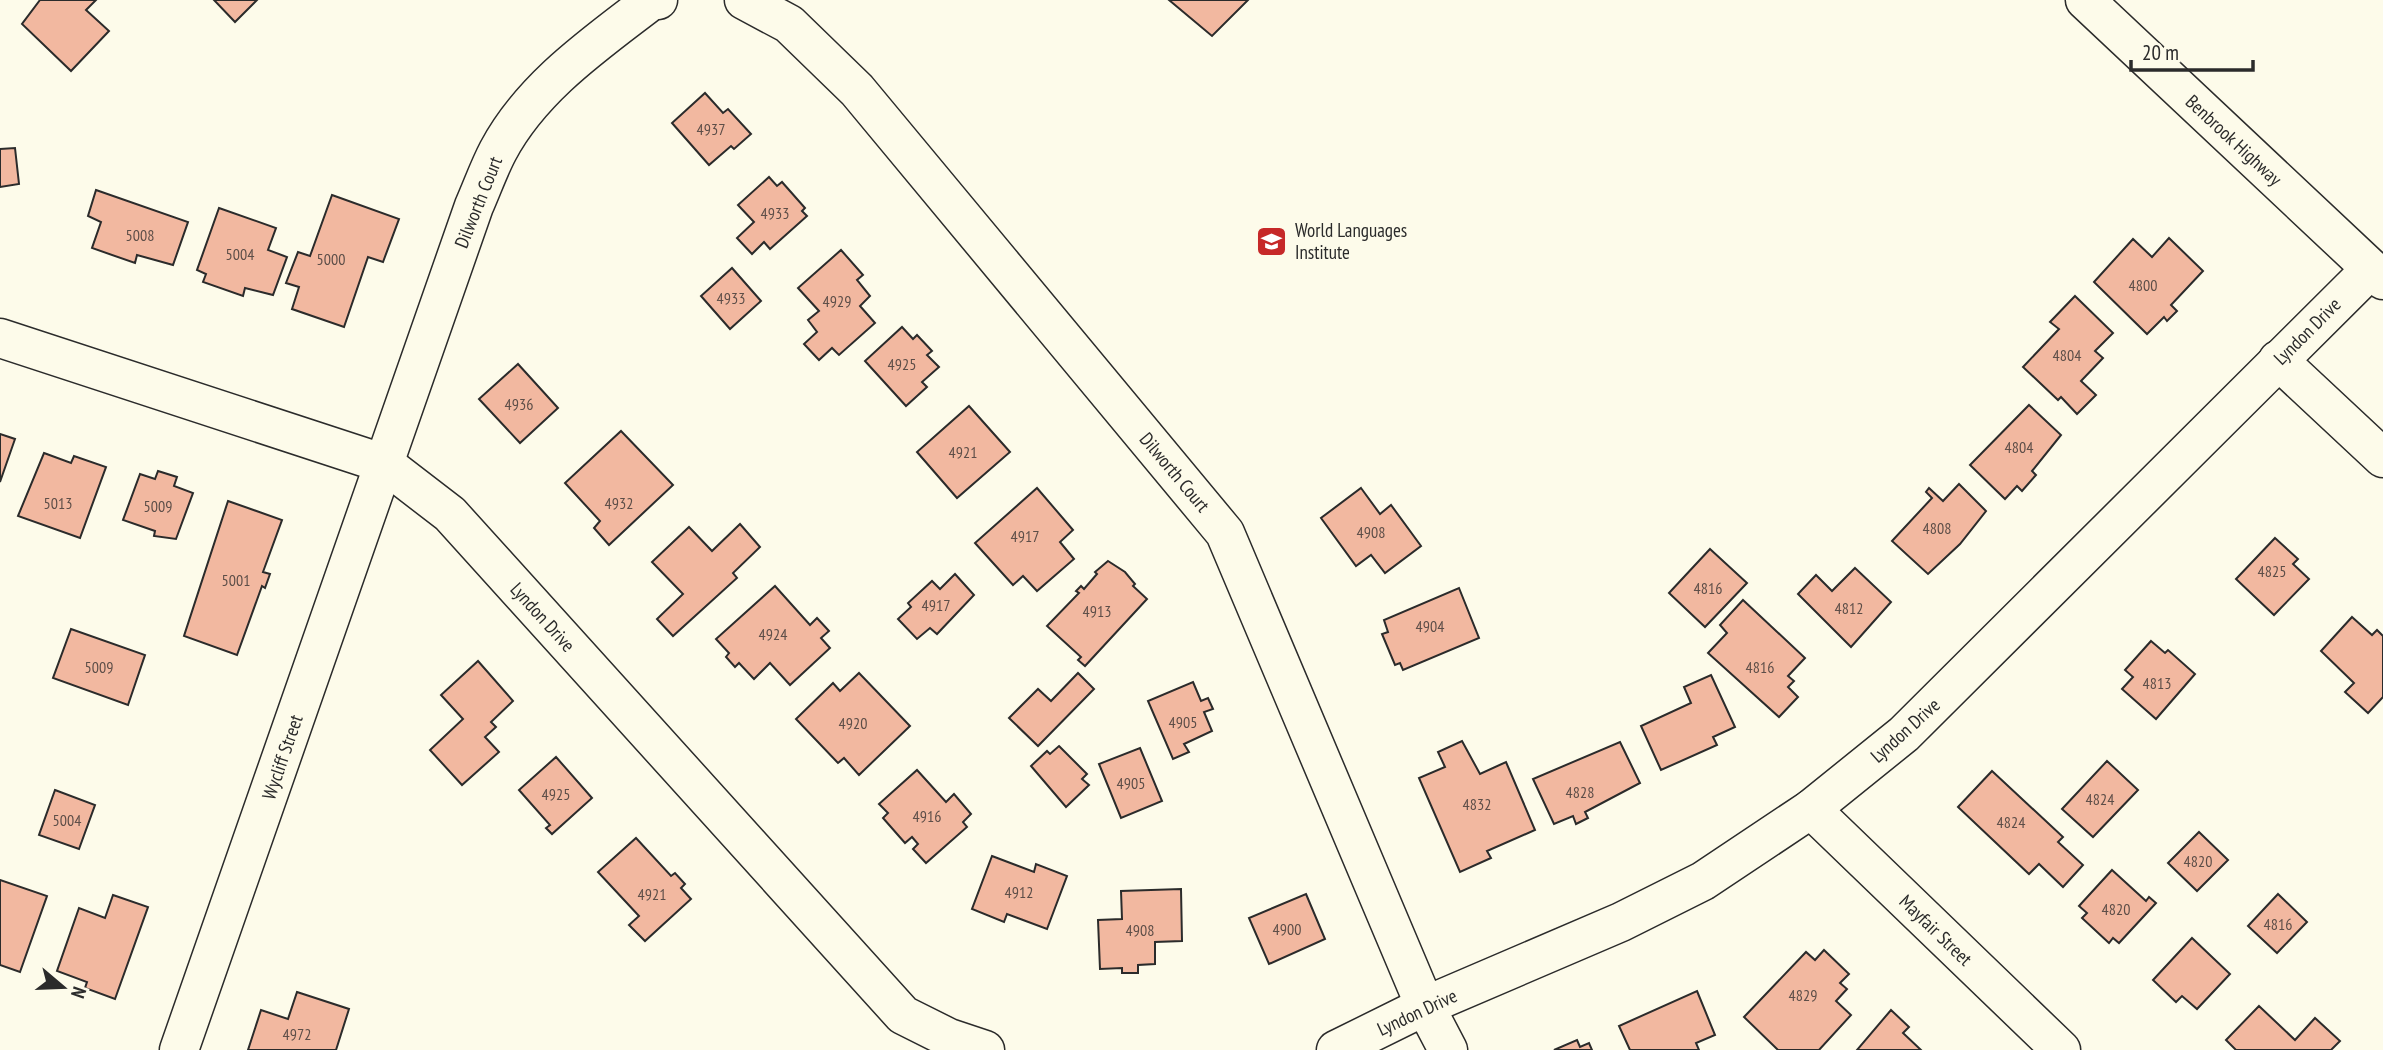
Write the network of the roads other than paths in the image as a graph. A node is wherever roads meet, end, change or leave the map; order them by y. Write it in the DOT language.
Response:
graph roads {
  1 [pos="658,0"];
  2 [pos="744,0"];
  3 [pos="2085,0"];
  4 [pos="2377,274"];
  5 [pos="0,338"];
  6 [pos="2278,360"];
  7 [pos="2383,458"];
  8 [pos="385,464"];
  9 [pos="1811,809"];
  10 [pos="1425,1006"];
  11 [pos="179,1050"];
  12 [pos="985,1050"];
  13 [pos="1336,1050"];
  14 [pos="1447,1050"];
  15 [pos="2061,1050"];
  1 -- 8 [label="street, Dilworth Court"];
  2 -- 10 [label="street, Dilworth Court"];
  3 -- 4 [label="street, Benbrook Highway"];
  4 -- 6 [label="street, Lyndon Drive"];
  5 -- 8 [label="street, Lyndon Drive"];
  6 -- 7 [label="street"];
  6 -- 9 [label="street, Lyndon Drive"];
  8 -- 11 [label="street, Wycliff Street"];
  8 -- 12 [label="street, Lyndon Drive"];
  9 -- 10 [label="street, Lyndon Drive"];
  9 -- 15 [label="street, Mayfair Street"];
  10 -- 13 [label="street, Lyndon Drive"];
  10 -- 14 [label="street, Dilworth Court"];
}
